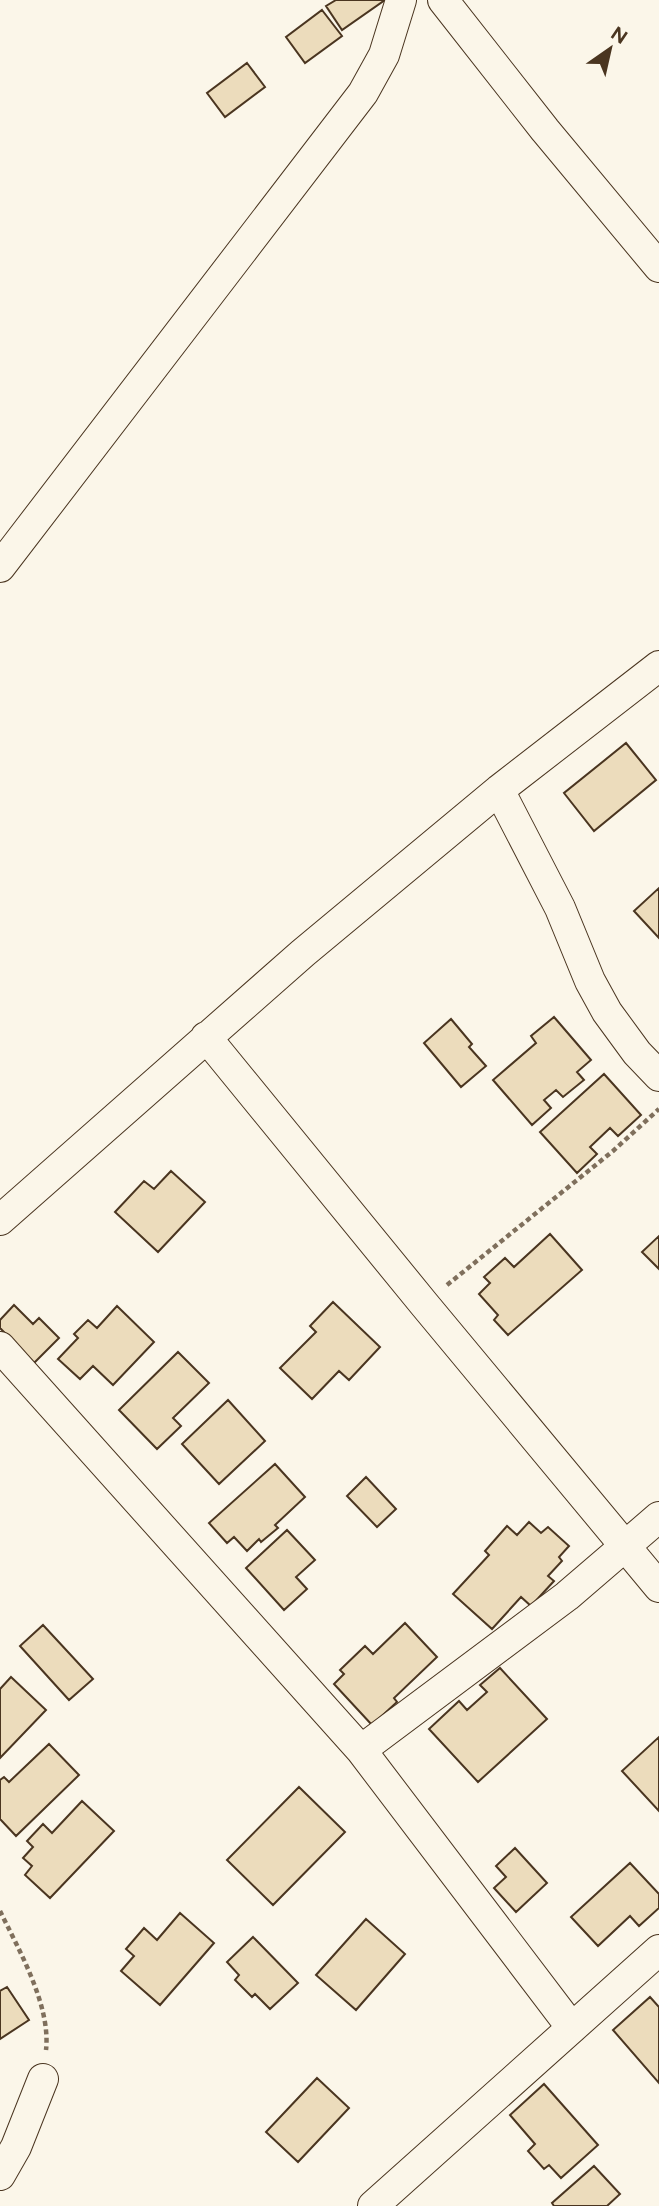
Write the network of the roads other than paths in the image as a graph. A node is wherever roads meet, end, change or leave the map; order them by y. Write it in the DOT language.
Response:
graph roads {
  1 [pos="401,0"];
  2 [pos="443,0"];
  3 [pos="659,267"];
  4 [pos="0,567"];
  5 [pos="659,666"];
  6 [pos="499,790"];
  7 [pos="206,1037"];
  8 [pos="659,1076"];
  9 [pos="0,1220"];
  10 [pos="0,1347"];
  11 [pos="659,1517"];
  12 [pos="625,1546"];
  13 [pos="659,1587"];
  14 [pos="361,1750"];
  15 [pos="659,1950"];
  16 [pos="572,2028"];
  17 [pos="43,2079"];
  18 [pos="0,2175"];
  19 [pos="373,2206"];
  1 -- 4 [label="street"];
  2 -- 3 [label="street"];
  5 -- 6 [label="street"];
  6 -- 7 [label="street"];
  6 -- 8 [label="street"];
  7 -- 9 [label="street"];
  7 -- 12 [label="street"];
  10 -- 14 [label="street"];
  11 -- 12 [label="street"];
  12 -- 13 [label="street"];
  12 -- 14 [label="street"];
  14 -- 16 [label="street"];
  15 -- 16 [label="street"];
  16 -- 19 [label="street"];
  17 -- 18 [label="street"];
}
